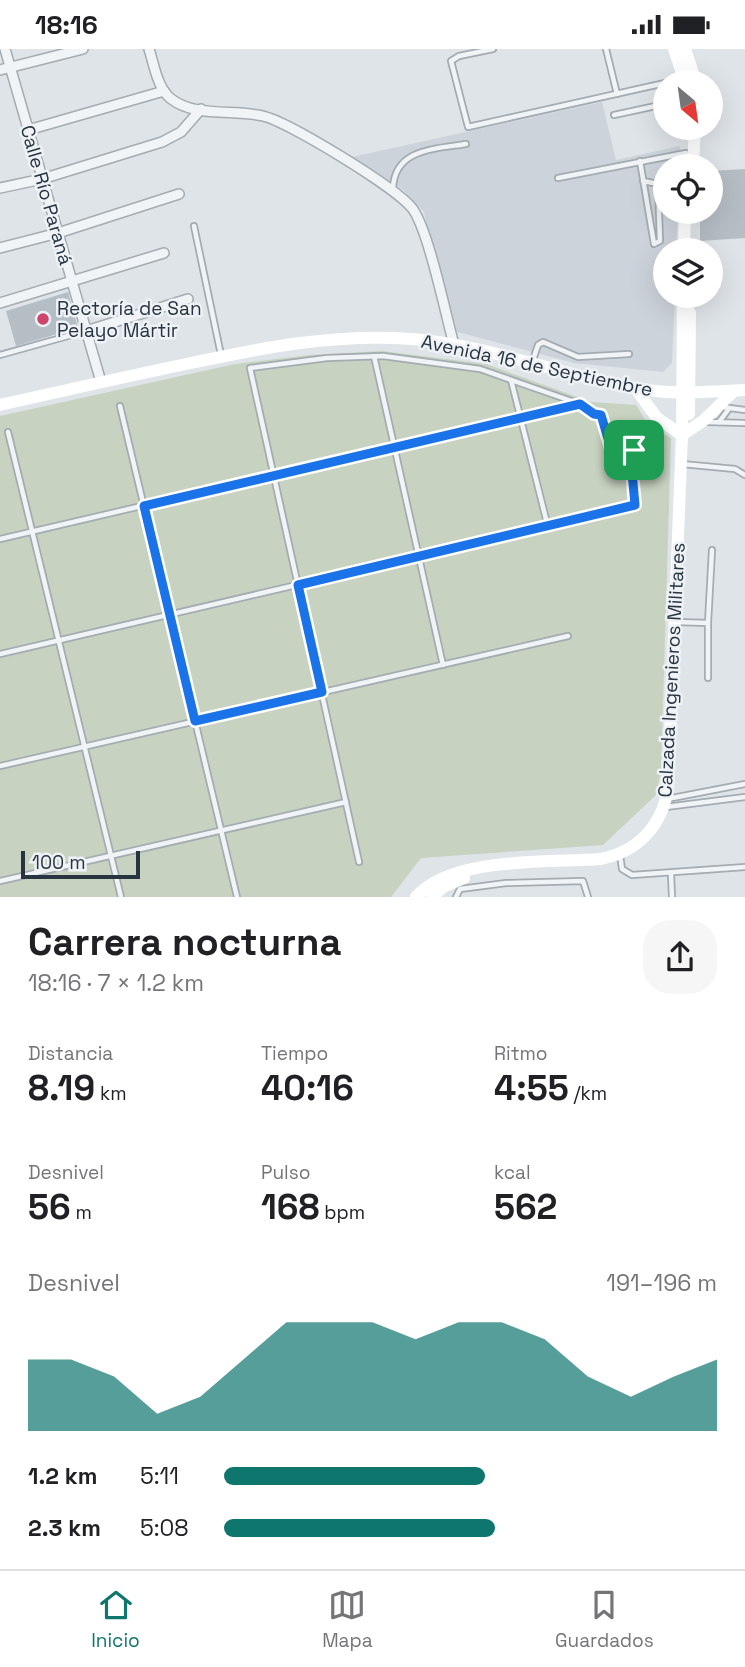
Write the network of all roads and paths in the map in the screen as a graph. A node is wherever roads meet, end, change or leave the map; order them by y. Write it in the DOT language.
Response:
graph roads {
  1 [pos="5,49"];
  2 [pos="82,49"];
  3 [pos="149,49"];
  4 [pos="493,49"];
  5 [pos="606,49"];
  6 [pos="674,49"];
  7 [pos="685,49"];
  8 [pos="10,66"];
  9 [pos="0,70"];
  10 [pos="684,70"];
  11 [pos="688,70"];
  12 [pos="653,86"];
  13 [pos="164,91"];
  14 [pos="617,95"];
  15 [pos="653,107"];
  16 [pos="201,109"];
  17 [pos="614,115"];
  18 [pos="28,130"];
  19 [pos="466,144"];
  20 [pos="640,161"];
  21 [pos="653,161"];
  22 [pos="42,179"];
  23 [pos="558,179"];
  24 [pos="643,181"];
  25 [pos="0,188"];
  26 [pos="393,193"];
  27 [pos="179,194"];
  28 [pos="194,226"];
  29 [pos="58,233"];
  30 [pos="0,248"];
  31 [pos="164,253"];
  32 [pos="72,282"];
  33 [pos="188,299"];
  34 [pos="2,303"];
  35 [pos="682,308"];
  36 [pos="690,308"];
  37 [pos="86,331"];
  38 [pos="454,345"];
  39 [pos="629,354"];
  40 [pos="0,355"];
  41 [pos="221,356"];
  42 [pos="374,356"];
  43 [pos="531,364"];
  44 [pos="511,380"];
  45 [pos="101,382"];
  46 [pos="635,388"];
  47 [pos="739,391"];
  48 [pos="684,392"];
  49 [pos="580,404"];
  50 [pos="0,405"];
  51 [pos="120,406"];
  52 [pos="724,408"];
  53 [pos="745,409"];
  54 [pos="521,417"];
  55 [pos="657,418"];
  56 [pos="703,421"];
  57 [pos="719,422"];
  58 [pos="745,423"];
  59 [pos="8,432"];
  60 [pos="685,433"];
  61 [pos="395,447"];
  62 [pos="634,450"];
  63 [pos="683,464"];
  64 [pos="274,475"];
  65 [pos="745,475"];
  66 [pos="144,506"];
  67 [pos="548,527"];
  68 [pos="32,532"];
  69 [pos="0,539"];
  70 [pos="712,551"];
  71 [pos="419,557"];
  72 [pos="298,585"];
  73 [pos="170,614"];
  74 [pos="677,622"];
  75 [pos="708,623"];
  76 [pos="568,636"];
  77 [pos="58,640"];
  78 [pos="0,653"];
  79 [pos="443,665"];
  80 [pos="708,678"];
  81 [pos="322,692"];
  82 [pos="195,721"];
  83 [pos="85,747"];
  84 [pos="0,766"];
  85 [pos="745,784"];
  86 [pos="745,797"];
  87 [pos="346,802"];
  88 [pos="670,803"];
  89 [pos="221,831"];
  90 [pos="111,856"];
  91 [pos="620,857"];
  92 [pos="359,862"];
  93 [pos="745,867"];
  94 [pos="0,874"];
  95 [pos="671,874"];
  96 [pos="1,881"];
  97 [pos="121,897"];
  98 [pos="237,897"];
  99 [pos="416,897"];
  100 [pos="432,897"];
  101 [pos="456,897"];
  102 [pos="588,897"];
  103 [pos="672,897"];
  1 -- 8 [label="street, Calle Río Paraná"];
  2 -- 8 [label="street"];
  3 -- 13 [label="street"];
  4 -- 14 [label="lane"];
  5 -- 14 [label="lane"];
  6 -- 10 [label="main road"];
  7 -- 11 [label="main road"];
  8 -- 9 [label="street"];
  8 -- 18 [label="street, Calle Río Paraná"];
  12 -- 14 [label="lane"];
  13 -- 16 [label="street"];
  13 -- 18 [label="street"];
  15 -- 17 [label="lane"];
  16 -- 22 [label="street"];
  16 -- 26 [label="street"];
  18 -- 22 [label="street, Calle Río Paraná"];
  19 -- 26 [label="lane"];
  20 -- 21 [label="lane"];
  20 -- 23 [label="lane"];
  20 -- 24 [label="lane"];
  22 -- 25 [label="street"];
  22 -- 29 [label="street, Calle Río Paraná"];
  24 -- 24 [label="lane"];
  26 -- 38 [label="street"];
  27 -- 29 [label="street"];
  28 -- 41 [label="lane"];
  29 -- 30 [label="street"];
  29 -- 32 [label="street, Calle Río Paraná"];
  31 -- 32 [label="street"];
  32 -- 34 [label="street"];
  32 -- 37 [label="street, Calle Río Paraná"];
  33 -- 37 [label="street"];
  35 -- 48 [label="main road, Calzada Ingenieros Militares"];
  36 -- 48 [label="main road, Calzada Ingenieros Militares"];
  37 -- 40 [label="lane"];
  37 -- 45 [label="street, Calle Río Paraná"];
  38 -- 41 [label="main road, Avenida 16 de Septiembre"];
  38 -- 43 [label="main road, Avenida 16 de Septiembre"];
  39 -- 43 [label="lane"];
  41 -- 45 [label="main road, Avenida 16 de Septiembre"];
  42 -- 44 [label="lane"];
  42 -- 61 [label="lane"];
  42 -- 64 [label="lane"];
  43 -- 46 [label="main road, Avenida 16 de Septiembre"];
  44 -- 49 [label="lane"];
  44 -- 54 [label="lane"];
  45 -- 50 [label="main road, Avenida 16 de Septiembre"];
  46 -- 48 [label="main road, Avenida 16 de Septiembre"];
  46 -- 55 [label="main road"];
  47 -- 48 [label="main road, Avenida 16 de Septiembre"];
  47 -- 52 [label="main road"];
  48 -- 60 [label="main road, Calzada Ingenieros Militares"];
  49 -- 54 [label="lane"];
  49 -- 62 [label="lane"];
  51 -- 66 [label="lane"];
  52 -- 53 [label="lane"];
  52 -- 56 [label="main road"];
  52 -- 57 [label="lane"];
  54 -- 61 [label="lane"];
  54 -- 67 [label="lane"];
  55 -- 60 [label="main road"];
  55 -- 62 [label="lane"];
  56 -- 57 [label="lane"];
  56 -- 60 [label="main road"];
  57 -- 58 [label="lane"];
  59 -- 68 [label="lane"];
  60 -- 63 [label="main road, Calzada Ingenieros Militares"];
  61 -- 64 [label="lane"];
  61 -- 71 [label="lane"];
  62 -- 67 [label="lane"];
  63 -- 65 [label="lane"];
  63 -- 74 [label="main road, Calzada Ingenieros Militares"];
  64 -- 66 [label="lane"];
  64 -- 72 [label="lane"];
  66 -- 68 [label="lane"];
  66 -- 73 [label="lane"];
  67 -- 71 [label="lane"];
  68 -- 69 [label="lane"];
  68 -- 77 [label="lane"];
  70 -- 75 [label="lane"];
  71 -- 72 [label="lane"];
  71 -- 79 [label="lane"];
  72 -- 73 [label="lane"];
  72 -- 81 [label="lane"];
  73 -- 77 [label="lane"];
  73 -- 82 [label="lane"];
  74 -- 75 [label="lane"];
  74 -- 88 [label="main road, Calzada Ingenieros Militares"];
  75 -- 80 [label="lane"];
  76 -- 79 [label="lane"];
  77 -- 78 [label="lane"];
  77 -- 83 [label="lane"];
  79 -- 81 [label="lane"];
  81 -- 82 [label="lane"];
  81 -- 87 [label="lane"];
  82 -- 83 [label="lane"];
  82 -- 89 [label="lane"];
  83 -- 84 [label="lane"];
  83 -- 90 [label="lane"];
  85 -- 88 [label="lane"];
  86 -- 88 [label="lane"];
  87 -- 89 [label="lane"];
  87 -- 92 [label="lane"];
  88 -- 91 [label="main road, Calzada Ingenieros Militares"];
  89 -- 90 [label="lane"];
  89 -- 98 [label="lane"];
  90 -- 96 [label="lane"];
  90 -- 97 [label="lane"];
  91 -- 95 [label="lane"];
  91 -- 99 [label="main road, Calzada Ingenieros Militares"];
  91 -- 100 [label="main road, Calzada Ingenieros Militares"];
  93 -- 95 [label="lane"];
  94 -- 96 [label="lane"];
  95 -- 103 [label="lane"];
  101 -- 102 [label="lane"];
}
